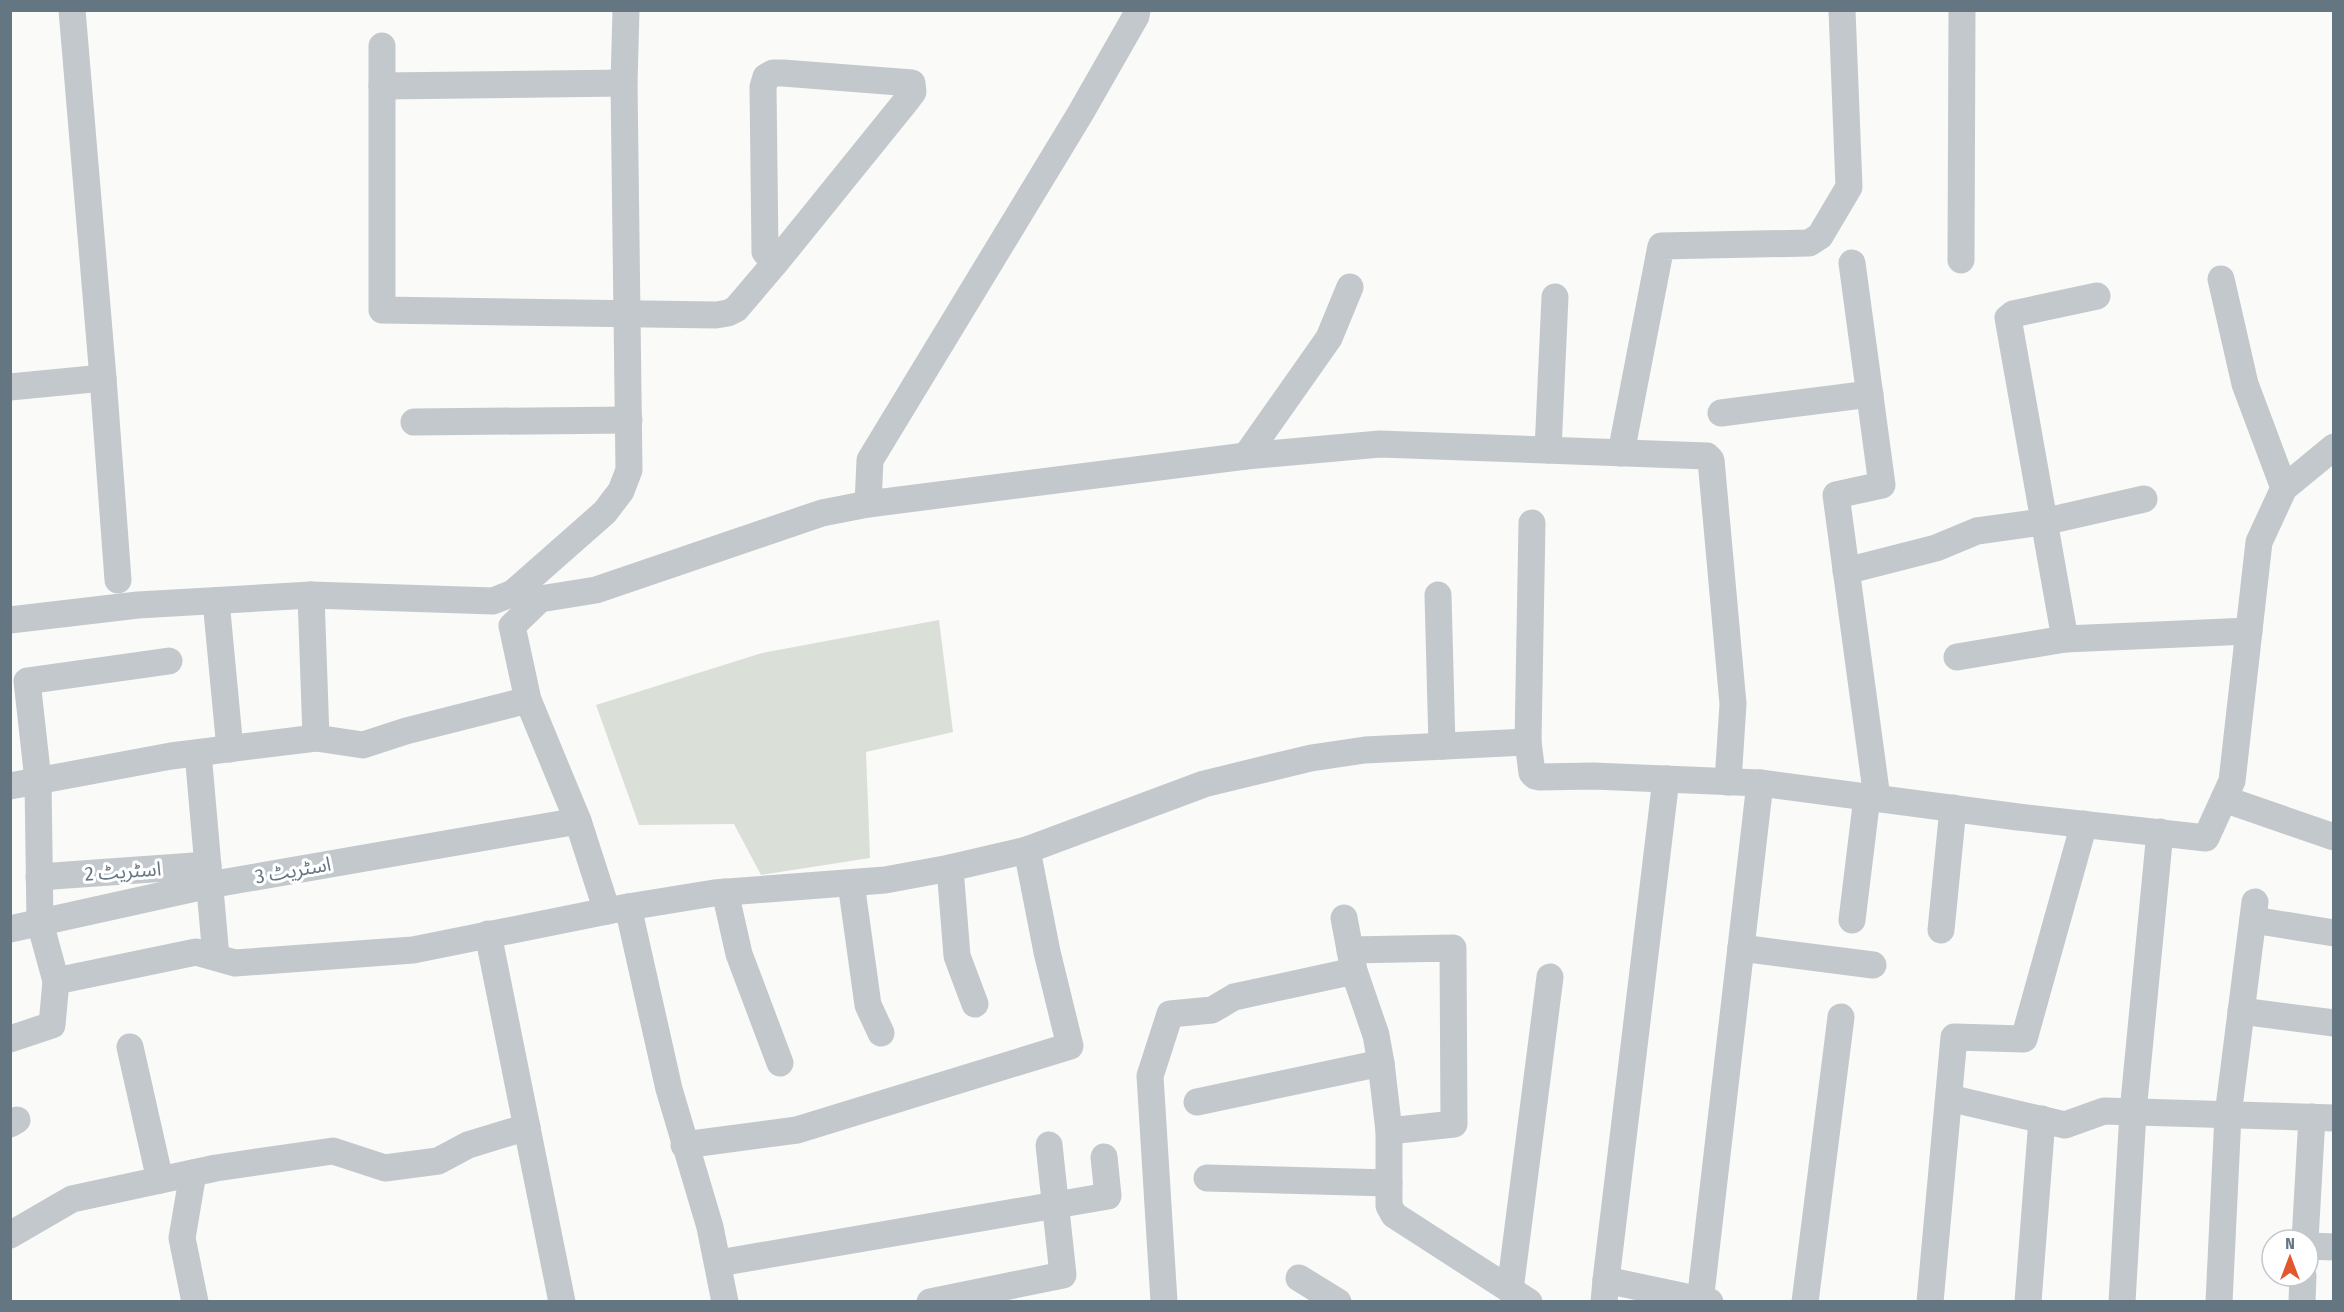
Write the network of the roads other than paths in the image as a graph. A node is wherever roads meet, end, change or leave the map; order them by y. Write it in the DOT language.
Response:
graph roads {
  1 [pos="72,10"];
  2 [pos="626,10"];
  3 [pos="1137,10"];
  4 [pos="1842,10"];
  5 [pos="1962,10"];
  6 [pos="381,46"];
  7 [pos="624,83"];
  8 [pos="382,86"];
  9 [pos="1961,260"];
  10 [pos="776,262"];
  11 [pos="1852,263"];
  12 [pos="2221,279"];
  13 [pos="1350,287"];
  14 [pos="2097,296"];
  15 [pos="1555,297"];
  16 [pos="627,314"];
  17 [pos="103,378"];
  18 [pos="10,387"];
  19 [pos="1870,394"];
  20 [pos="1720,413"];
  21 [pos="629,420"];
  22 [pos="414,422"];
  23 [pos="2334,447"];
  24 [pos="1548,450"];
  25 [pos="1621,453"];
  26 [pos="1246,456"];
  27 [pos="2284,488"];
  28 [pos="2144,500"];
  29 [pos="868,504"];
  30 [pos="2043,522"];
  31 [pos="1532,524"];
  32 [pos="1846,571"];
  33 [pos="117,580"];
  34 [pos="312,595"];
  35 [pos="1438,595"];
  36 [pos="216,601"];
  37 [pos="10,620"];
  38 [pos="2249,631"];
  39 [pos="2065,639"];
  40 [pos="1957,657"];
  41 [pos="170,660"];
  42 [pos="528,700"];
  43 [pos="316,738"];
  44 [pos="1528,742"];
  45 [pos="1442,746"];
  46 [pos="230,749"];
  47 [pos="198,753"];
  48 [pos="1666,779"];
  49 [pos="38,780"];
  50 [pos="1728,782"];
  51 [pos="1760,783"];
  52 [pos="10,786"];
  53 [pos="1872,798"];
  54 [pos="2224,799"];
  55 [pos="1953,808"];
  56 [pos="578,821"];
  57 [pos="2084,824"];
  58 [pos="2160,832"];
  59 [pos="2334,837"];
  60 [pos="1027,849"];
  61 [pos="950,868"];
  62 [pos="208,875"];
  63 [pos="39,877"];
  64 [pos="851,883"];
  65 [pos="725,892"];
  66 [pos="618,909"];
  67 [pos="1344,918"];
  68 [pos="1852,920"];
  69 [pos="40,923"];
  70 [pos="10,929"];
  71 [pos="1941,930"];
  72 [pos="2334,933"];
  73 [pos="488,934"];
  74 [pos="1741,948"];
  75 [pos="216,957"];
  76 [pos="1352,960"];
  77 [pos="1873,965"];
  78 [pos="1550,977"];
  79 [pos="56,981"];
  80 [pos="975,1004"];
  81 [pos="2241,1011"];
  82 [pos="1841,1017"];
  83 [pos="2334,1023"];
  84 [pos="881,1033"];
  85 [pos="10,1039"];
  86 [pos="130,1047"];
  87 [pos="780,1063"];
  88 [pos="1382,1063"];
  89 [pos="1949,1098"];
  90 [pos="1197,1102"];
  91 [pos="2133,1112"];
  92 [pos="2228,1115"];
  93 [pos="2323,1118"];
  94 [pos="2042,1119"];
  95 [pos="527,1128"];
  96 [pos="1389,1131"];
  97 [pos="684,1145"];
  98 [pos="1049,1145"];
  99 [pos="1104,1157"];
  100 [pos="193,1173"];
  101 [pos="1207,1178"];
  102 [pos="160,1180"];
  103 [pos="1389,1183"];
  104 [pos="1056,1204"];
  105 [pos="2307,1228"];
  106 [pos="10,1235"];
  107 [pos="719,1263"];
  108 [pos="1299,1278"];
  109 [pos="1605,1291"];
  110 [pos="1519,1296"];
  111 [pos="1703,1301"];
  112 [pos="195,1302"];
  113 [pos="562,1302"];
  114 [pos="725,1302"];
  115 [pos="930,1302"];
  116 [pos="1164,1302"];
  117 [pos="1338,1302"];
  118 [pos="1805,1302"];
  119 [pos="1930,1302"];
  120 [pos="2028,1302"];
  121 [pos="2122,1302"];
  122 [pos="2219,1302"];
  1 -- 17 [label="street"];
  2 -- 7 [label="street"];
  3 -- 29 [label="street"];
  4 -- 25 [label="street"];
  5 -- 9 [label="street"];
  6 -- 8 [label="street"];
  7 -- 8 [label="street"];
  7 -- 16 [label="street"];
  8 -- 16 [label="street"];
  10 -- 10 [label="street"];
  10 -- 16 [label="street"];
  11 -- 19 [label="street"];
  12 -- 27 [label="street"];
  13 -- 26 [label="street"];
  14 -- 30 [label="street"];
  15 -- 24 [label="street"];
  16 -- 21 [label="street"];
  17 -- 18 [label="street"];
  17 -- 33 [label="street"];
  19 -- 20 [label="street"];
  19 -- 32 [label="street"];
  21 -- 22 [label="street"];
  21 -- 34 [label="street"];
  23 -- 27 [label="street"];
  24 -- 25 [label="street"];
  24 -- 26 [label="street"];
  25 -- 50 [label="street"];
  26 -- 29 [label="street"];
  27 -- 38 [label="street"];
  28 -- 30 [label="street"];
  29 -- 42 [label="street"];
  30 -- 32 [label="street"];
  30 -- 39 [label="street"];
  31 -- 44 [label="street"];
  32 -- 53 [label="street"];
  34 -- 36 [label="street"];
  34 -- 43 [label="street"];
  35 -- 45 [label="street"];
  36 -- 37 [label="street"];
  36 -- 46 [label="street"];
  38 -- 39 [label="street"];
  38 -- 54 [label="street"];
  39 -- 40 [label="street"];
  41 -- 49 [label="street"];
  42 -- 43 [label="street"];
  42 -- 56 [label="street"];
  43 -- 46 [label="street"];
  44 -- 45 [label="street"];
  44 -- 48 [label="street"];
  45 -- 60 [label="street"];
  46 -- 47 [label="street"];
  47 -- 49 [label="street"];
  47 -- 62 [label="street"];
  48 -- 50 [label="street"];
  48 -- 109 [label="street"];
  49 -- 52 [label="street"];
  49 -- 63 [label="street"];
  50 -- 51 [label="street"];
  51 -- 53 [label="street"];
  51 -- 74 [label="street"];
  53 -- 55 [label="street"];
  53 -- 68 [label="street"];
  54 -- 58 [label="street"];
  54 -- 59 [label="street"];
  55 -- 57 [label="street"];
  55 -- 71 [label="street"];
  56 -- 62 [label="street, اسٹریٹ 3"];
  56 -- 66 [label="street"];
  57 -- 58 [label="street"];
  57 -- 89 [label="street"];
  58 -- 91 [label="street"];
  60 -- 61 [label="street"];
  60 -- 97 [label="street"];
  61 -- 64 [label="street"];
  61 -- 80 [label="street"];
  62 -- 63 [label="street, اسٹریٹ 2"];
  62 -- 69 [label="street, اسٹریٹ 3"];
  62 -- 75 [label="street"];
  63 -- 69 [label="street"];
  64 -- 65 [label="street"];
  64 -- 84 [label="street"];
  65 -- 66 [label="street"];
  65 -- 87 [label="street"];
  66 -- 73 [label="street"];
  66 -- 97 [label="street"];
  67 -- 76 [label="street"];
  69 -- 70 [label="street, اسٹریٹ 3"];
  69 -- 79 [label="street"];
  72 -- 81 [label="street"];
  73 -- 75 [label="street"];
  73 -- 95 [label="street"];
  74 -- 77 [label="street"];
  74 -- 111 [label="street"];
  75 -- 79 [label="street"];
  76 -- 88 [label="street"];
  76 -- 96 [label="street"];
  76 -- 116 [label="street"];
  78 -- 110 [label="street"];
  79 -- 85 [label="street"];
  81 -- 83 [label="street"];
  81 -- 92 [label="street"];
  82 -- 118 [label="street"];
  86 -- 102 [label="street"];
  88 -- 90 [label="street"];
  88 -- 96 [label="street"];
  89 -- 94 [label="street"];
  89 -- 119 [label="street"];
  91 -- 92 [label="street"];
  91 -- 94 [label="street"];
  91 -- 121 [label="street"];
  92 -- 93 [label="street"];
  92 -- 122 [label="street"];
  93 -- 105 [label="street"];
  94 -- 120 [label="street"];
  95 -- 100 [label="street"];
  95 -- 113 [label="street"];
  96 -- 103 [label="street"];
  97 -- 107 [label="street"];
  98 -- 104 [label="street"];
  99 -- 104 [label="street"];
  100 -- 102 [label="street"];
  100 -- 112 [label="street"];
  101 -- 103 [label="street"];
  102 -- 106 [label="street"];
  103 -- 110 [label="street"];
  104 -- 107 [label="street"];
  104 -- 115 [label="street"];
  107 -- 114 [label="street"];
  108 -- 117 [label="street"];
  109 -- 111 [label="street"];
}
